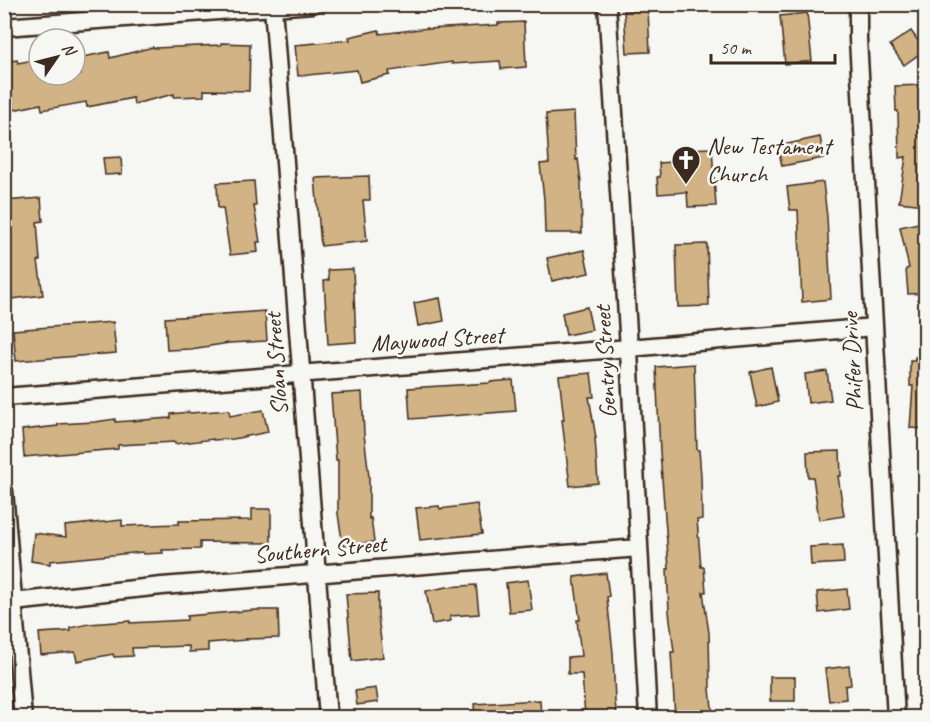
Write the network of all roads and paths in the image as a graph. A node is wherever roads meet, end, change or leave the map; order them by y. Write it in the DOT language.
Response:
graph roads {
  1 [pos="313,4"];
  2 [pos="607,4"];
  3 [pos="858,4"];
  4 [pos="273,8"];
  5 [pos="140,11"];
  6 [pos="4,27"];
  7 [pos="874,327"];
  8 [pos="629,348"];
  9 [pos="301,374"];
  10 [pos="4,397"];
  11 [pos="4,491"];
  12 [pos="639,548"];
  13 [pos="316,573"];
  14 [pos="9,603"];
  15 [pos="23,717"];
  16 [pos="328,717"];
  17 [pos="648,717"];
  18 [pos="896,717"];
  1 -- 4 [label="street"];
  2 -- 8 [label="street, Gentry Street"];
  3 -- 7 [label="street, Phifer Drive"];
  4 -- 5 [label="street"];
  4 -- 9 [label="street, Sloan Street"];
  5 -- 6 [label="street"];
  7 -- 8 [label="street, Maywood Street"];
  7 -- 18 [label="street, Phifer Drive"];
  8 -- 9 [label="street, Maywood Street"];
  8 -- 12 [label="street, Gentry Street"];
  9 -- 10 [label="street, Maywood Street"];
  9 -- 13 [label="street, Sloan Street"];
  11 -- 14 [label="street"];
  12 -- 13 [label="street, Southern Street"];
  12 -- 17 [label="street, Gentry Street"];
  13 -- 14 [label="street, Southern Street"];
  13 -- 16 [label="street, Sloan Street"];
  14 -- 15 [label="street"];
}
